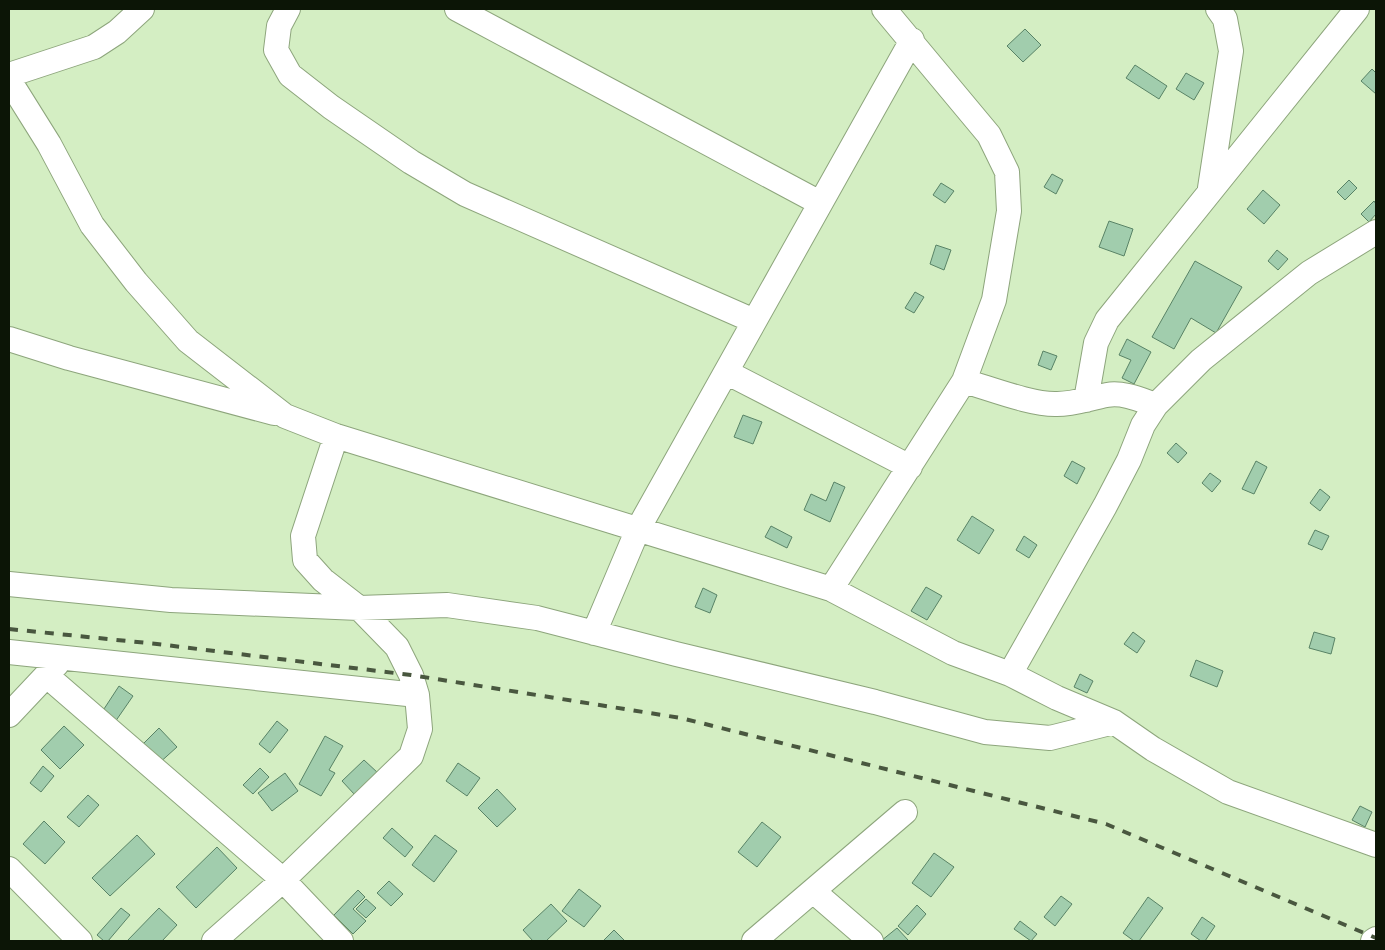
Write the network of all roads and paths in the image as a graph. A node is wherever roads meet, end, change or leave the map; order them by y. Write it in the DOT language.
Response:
graph roads {
  1 [pos="142,9"];
  2 [pos="288,9"];
  3 [pos="458,9"];
  4 [pos="884,9"];
  5 [pos="1218,9"];
  6 [pos="1357,9"];
  7 [pos="912,40"];
  8 [pos="9,75"];
  9 [pos="9,80"];
  10 [pos="1210,190"];
  11 [pos="820,203"];
  12 [pos="1376,232"];
  13 [pos="754,321"];
  14 [pos="9,340"];
  15 [pos="726,372"];
  16 [pos="964,381"];
  17 [pos="1086,400"];
  18 [pos="1156,405"];
  19 [pos="285,416"];
  20 [pos="336,436"];
  21 [pos="910,467"];
  22 [pos="638,529"];
  23 [pos="9,584"];
  24 [pos="831,589"];
  25 [pos="359,608"];
  26 [pos="594,633"];
  27 [pos="9,652"];
  28 [pos="63,657"];
  29 [pos="1010,674"];
  30 [pos="46,676"];
  31 [pos="416,695"];
  32 [pos="9,715"];
  33 [pos="1114,722"];
  34 [pos="905,812"];
  35 [pos="1376,845"];
  36 [pos="9,869"];
  37 [pos="282,880"];
  38 [pos="813,891"];
  39 [pos="1376,939"];
  40 [pos="80,941"];
  41 [pos="214,941"];
  42 [pos="340,941"];
  43 [pos="754,941"];
  44 [pos="871,941"];
  45 [pos="1373,941"];
  1 -- 8 [label="street"];
  2 -- 13 [label="street"];
  3 -- 11 [label="street"];
  4 -- 7 [label="street"];
  5 -- 10 [label="street"];
  6 -- 10 [label="street"];
  7 -- 11 [label="street"];
  7 -- 16 [label="street"];
  9 -- 19 [label="street"];
  10 -- 17 [label="street"];
  11 -- 13 [label="street"];
  12 -- 18 [label="street"];
  13 -- 15 [label="street"];
  14 -- 19 [label="street"];
  15 -- 21 [label="street"];
  15 -- 22 [label="street"];
  16 -- 17 [label="street"];
  16 -- 21 [label="street"];
  17 -- 18 [label="street"];
  18 -- 29 [label="street"];
  19 -- 20 [label="street"];
  20 -- 22 [label="street"];
  20 -- 25 [label="street"];
  21 -- 24 [label="street"];
  22 -- 24 [label="street"];
  22 -- 26 [label="street"];
  23 -- 25 [label="street"];
  24 -- 29 [label="street"];
  25 -- 26 [label="street"];
  25 -- 31 [label="street"];
  26 -- 33 [label="street"];
  27 -- 28 [label="street"];
  28 -- 30 [label="street"];
  28 -- 31 [label="street"];
  29 -- 33 [label="street"];
  30 -- 32 [label="street"];
  30 -- 37 [label="street"];
  31 -- 37 [label="street"];
  33 -- 35 [label="street"];
  34 -- 38 [label="street"];
  36 -- 40 [label="street"];
  37 -- 41 [label="street"];
  37 -- 42 [label="street"];
  38 -- 43 [label="street"];
  38 -- 44 [label="street"];
  39 -- 45 [label="street"];
}
